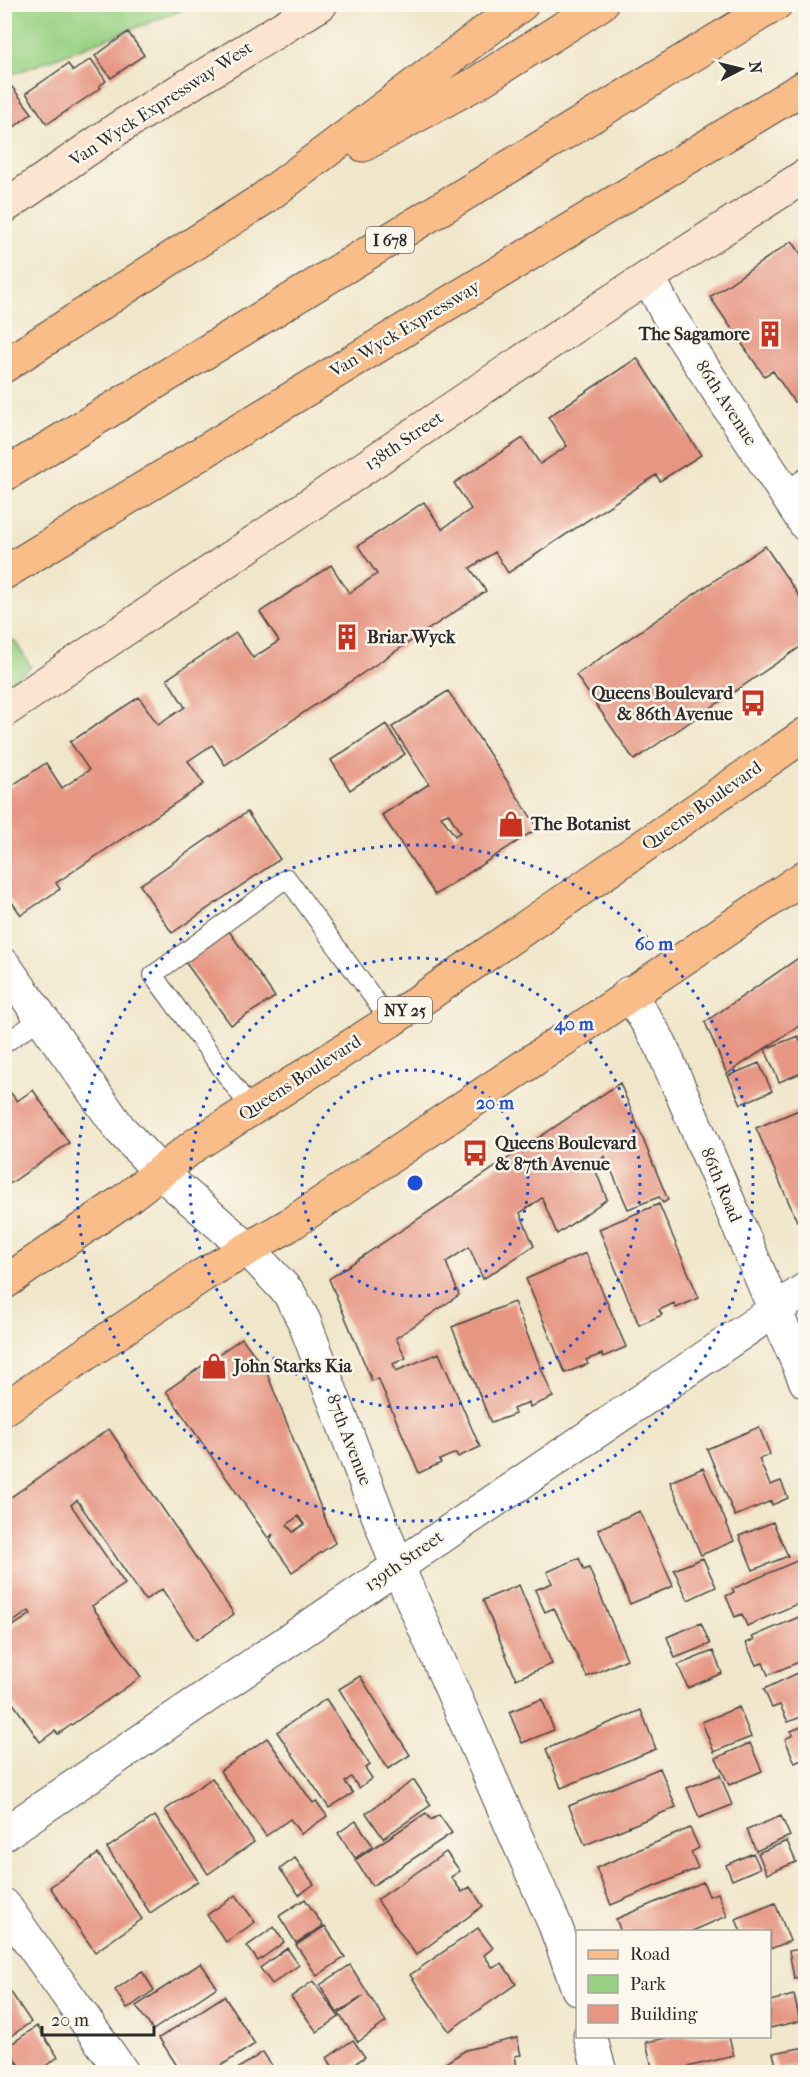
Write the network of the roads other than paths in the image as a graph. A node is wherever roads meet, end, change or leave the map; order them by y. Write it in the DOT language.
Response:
graph roads {
  1 [pos="321,4"];
  2 [pos="522,4"];
  3 [pos="602,4"];
  4 [pos="776,4"];
  5 [pos="806,86"];
  6 [pos="806,175"];
  7 [pos="263,199"];
  8 [pos="4,207"];
  9 [pos="649,278"];
  10 [pos="4,366"];
  11 [pos="4,475"];
  12 [pos="795,485"];
  13 [pos="806,525"];
  14 [pos="33,555"];
  15 [pos="4,573"];
  16 [pos="4,578"];
  17 [pos="4,711"];
  18 [pos="806,735"];
  19 [pos="806,876"];
  20 [pos="4,965"];
  21 [pos="629,993"];
  22 [pos="40,1019"];
  23 [pos="390,1021"];
  24 [pos="4,1044"];
  25 [pos="251,1110"];
  26 [pos="160,1172"];
  27 [pos="248,1249"];
  28 [pos="4,1283"];
  29 [pos="806,1289"];
  30 [pos="776,1309"];
  31 [pos="806,1382"];
  32 [pos="4,1409"];
  33 [pos="397,1565"];
  34 [pos="4,1834"];
  35 [pos="4,1905"];
  36 [pos="576,1983"];
  37 [pos="590,2038"];
  38 [pos="122,2073"];
  39 [pos="600,2073"];
  1 -- 8 [label="main road, Van Wyck Expressway West"];
  2 -- 7 [label="main road"];
  3 -- 7 [label="main road"];
  4 -- 11 [label="main road, I 678"];
  5 -- 14 [label="main road, Van Wyck Expressway"];
  6 -- 9 [label="main road, 138th Street"];
  7 -- 10 [label="main road"];
  9 -- 12 [label="street, 86th Avenue"];
  9 -- 17 [label="main road, 138th Street"];
  12 -- 13 [label="street, 86th Avenue"];
  14 -- 15 [label="main road, Van Wyck Expressway"];
  14 -- 16 [label="main road"];
  18 -- 23 [label="main road, Queens Boulevard / NY 25"];
  19 -- 21 [label="main road"];
  20 -- 22 [label="street, 87th Avenue"];
  21 -- 27 [label="main road"];
  21 -- 30 [label="street, 86th Road"];
  22 -- 24 [label="lane"];
  22 -- 26 [label="street, 87th Avenue"];
  23 -- 25 [label="main road, Queens Boulevard / NY 25"];
  23 -- 25 [label="lane"];
  25 -- 26 [label="main road, Queens Boulevard / NY 25"];
  26 -- 27 [label="street, 87th Avenue"];
  26 -- 28 [label="main road, Queens Boulevard / NY 25"];
  27 -- 32 [label="main road"];
  27 -- 33 [label="street, 87th Avenue"];
  29 -- 30 [label="street, 139th Street"];
  30 -- 31 [label="street, 86th Road"];
  30 -- 33 [label="street, 139th Street"];
  33 -- 34 [label="street, 139th Street"];
  33 -- 36 [label="street, 87th Avenue"];
  35 -- 38 [label="street"];
  37 -- 39 [label="street"];
}
